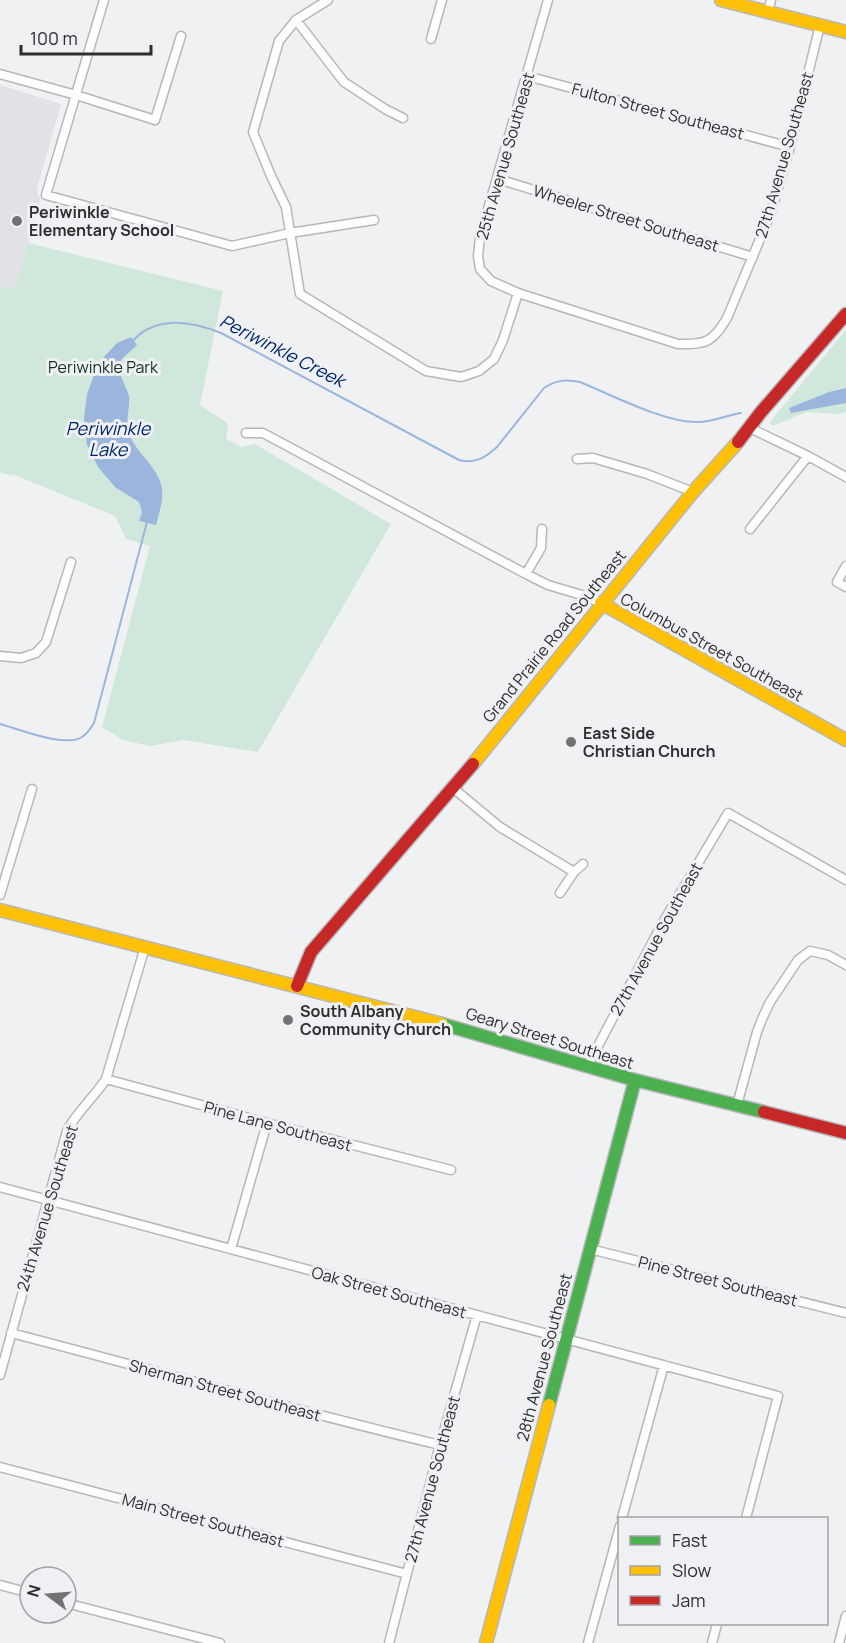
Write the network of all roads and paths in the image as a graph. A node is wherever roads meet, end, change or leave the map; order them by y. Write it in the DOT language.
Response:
graph roads {
  1 [pos="104,0"];
  2 [pos="328,0"];
  3 [pos="442,0"];
  4 [pos="548,0"];
  5 [pos="721,0"];
  6 [pos="770,6"];
  7 [pos="296,20"];
  8 [pos="820,25"];
  9 [pos="846,32"];
  10 [pos="181,36"];
  11 [pos="431,39"];
  12 [pos="0,74"];
  13 [pos="527,76"];
  14 [pos="76,95"];
  15 [pos="403,118"];
  16 [pos="790,147"];
  17 [pos="498,179"];
  18 [pos="374,220"];
  19 [pos="290,233"];
  20 [pos="753,257"];
  21 [pos="518,292"];
  22 [pos="846,314"];
  23 [pos="706,342"];
  24 [pos="750,428"];
  25 [pos="246,433"];
  26 [pos="808,456"];
  27 [pos="577,459"];
  28 [pos="846,477"];
  29 [pos="693,492"];
  30 [pos="542,529"];
  31 [pos="750,529"];
  32 [pos="71,562"];
  33 [pos="846,566"];
  34 [pos="526,574"];
  35 [pos="846,587"];
  36 [pos="601,603"];
  37 [pos="0,656"];
  38 [pos="846,740"];
  39 [pos="453,788"];
  40 [pos="32,789"];
  41 [pos="583,864"];
  42 [pos="574,872"];
  43 [pos="846,880"];
  44 [pos="560,893"];
  45 [pos="0,895"];
  46 [pos="0,910"];
  47 [pos="145,947"];
  48 [pos="846,965"];
  49 [pos="297,986"];
  50 [pos="587,1067"];
  51 [pos="106,1079"];
  52 [pos="635,1080"];
  53 [pos="737,1105"];
  54 [pos="267,1123"];
  55 [pos="846,1133"];
  56 [pos="451,1170"];
  57 [pos="0,1187"];
  58 [pos="47,1200"];
  59 [pos="231,1249"];
  60 [pos="590,1249"];
  61 [pos="846,1313"];
  62 [pos="477,1315"];
  63 [pos="11,1333"];
  64 [pos="567,1339"];
  65 [pos="664,1365"];
  66 [pos="0,1375"];
  67 [pos="440,1445"];
  68 [pos="0,1467"];
  69 [pos="622,1517"];
  70 [pos="746,1517"];
  71 [pos="618,1533"];
  72 [pos="407,1574"];
  73 [pos="0,1586"];
  74 [pos="18,1590"];
  75 [pos="78,1606"];
  76 [pos="846,1616"];
  77 [pos="716,1625"];
  78 [pos="220,1643"];
  79 [pos="389,1643"];
  80 [pos="486,1643"];
  81 [pos="588,1643"];
  82 [pos="712,1643"];
  83 [pos="838,1643"];
  1 -- 14 [label="street"];
  2 -- 7 [label="street"];
  3 -- 11 [label="street"];
  4 -- 13 [label="street, 25th Avenue Southeast"];
  5 -- 6 [label="main road"];
  6 -- 8 [label="main road"];
  7 -- 15 [label="street"];
  7 -- 19 [label="street"];
  8 -- 9 [label="main road"];
  8 -- 16 [label="street, 27th Avenue Southeast"];
  10 -- 14 [label="street"];
  12 -- 14 [label="street"];
  13 -- 16 [label="street, Fulton Street Southeast"];
  13 -- 17 [label="street, 25th Avenue Southeast"];
  14 -- 19 [label="street"];
  16 -- 20 [label="street, 27th Avenue Southeast"];
  17 -- 20 [label="street, Wheeler Street Southeast"];
  17 -- 21 [label="street, 25th Avenue Southeast"];
  18 -- 19 [label="street"];
  19 -- 21 [label="street"];
  20 -- 23 [label="street, 27th Avenue Southeast"];
  21 -- 23 [label="street, 25th Avenue Southeast"];
  22 -- 24 [label="main road, Grand Prairie Road Southeast"];
  24 -- 26 [label="street"];
  24 -- 29 [label="main road, Grand Prairie Road Southeast"];
  25 -- 34 [label="street, Columbus Street Southeast"];
  26 -- 28 [label="street"];
  26 -- 31 [label="street"];
  27 -- 29 [label="street"];
  29 -- 36 [label="main road, Grand Prairie Road Southeast"];
  30 -- 34 [label="street"];
  32 -- 37 [label="street"];
  33 -- 35 [label="street"];
  34 -- 36 [label="street, Columbus Street Southeast"];
  36 -- 38 [label="main road, Columbus Street Southeast"];
  36 -- 39 [label="main road, Grand Prairie Road Southeast"];
  39 -- 42 [label="street"];
  39 -- 49 [label="main road, Grand Prairie Road Southeast"];
  40 -- 45 [label="street"];
  41 -- 42 [label="street"];
  42 -- 44 [label="street"];
  43 -- 50 [label="street, 27th Avenue Southeast"];
  46 -- 47 [label="main road, Geary Street Southeast"];
  47 -- 49 [label="main road, Geary Street Southeast"];
  47 -- 51 [label="street, 24th Avenue Southeast"];
  48 -- 53 [label="street"];
  49 -- 50 [label="main road, Geary Street Southeast"];
  50 -- 52 [label="main road, Geary Street Southeast"];
  51 -- 54 [label="street, Pine Lane Southeast"];
  51 -- 58 [label="street, 24th Avenue Southeast"];
  52 -- 53 [label="main road, Geary Street Southeast"];
  52 -- 60 [label="main road, 28th Avenue Southeast"];
  53 -- 55 [label="main road, Geary Street Southeast"];
  54 -- 56 [label="street, Pine Lane Southeast"];
  54 -- 59 [label="street"];
  57 -- 58 [label="street, Oak Street Southeast"];
  58 -- 59 [label="street, Oak Street Southeast"];
  58 -- 63 [label="street, 24th Avenue Southeast"];
  59 -- 62 [label="street, Oak Street Southeast"];
  60 -- 61 [label="street, Pine Street Southeast"];
  60 -- 64 [label="main road, 28th Avenue Southeast"];
  62 -- 64 [label="street, Oak Street Southeast"];
  62 -- 67 [label="street, 27th Avenue Southeast"];
  63 -- 66 [label="street, 24th Avenue Southeast"];
  63 -- 67 [label="street, Sherman Street Southeast"];
  64 -- 65 [label="street, Oak Street Southeast"];
  64 -- 80 [label="main road, 28th Avenue Southeast"];
  65 -- 69 [label="street"];
  65 -- 70 [label="street, Oak Street Southeast"];
  67 -- 72 [label="street, 27th Avenue Southeast"];
  68 -- 72 [label="street, Main Street Southeast"];
  71 -- 81 [label="street"];
  72 -- 79 [label="street, 27th Avenue Southeast"];
  73 -- 74 [label="street"];
  75 -- 78 [label="street"];
  76 -- 83 [label="street"];
  77 -- 82 [label="street"];
}
